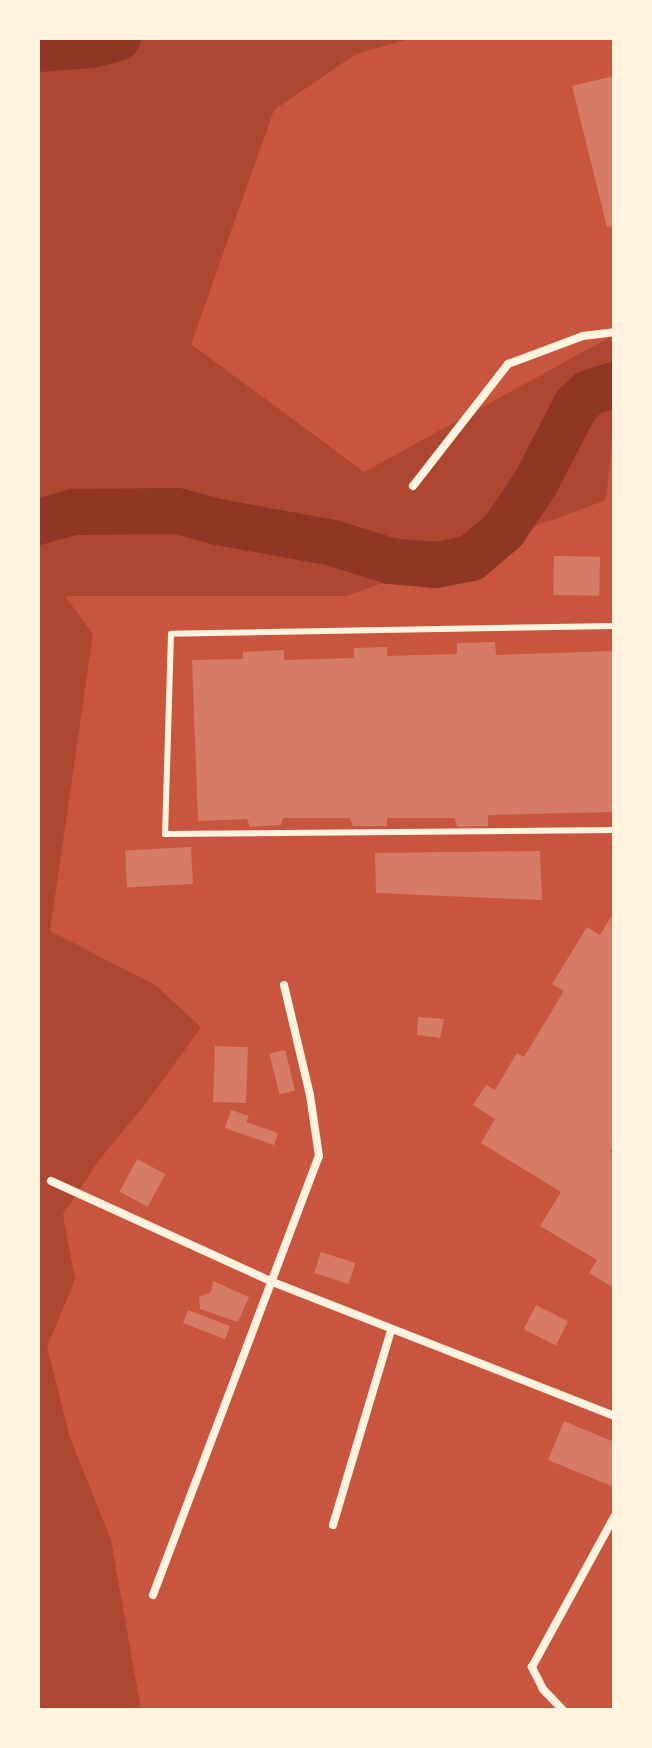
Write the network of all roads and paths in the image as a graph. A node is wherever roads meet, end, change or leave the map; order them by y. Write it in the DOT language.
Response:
graph roads {
  1 [pos="614,332"];
  2 [pos="413,486"];
  3 [pos="614,626"];
  4 [pos="614,830"];
  5 [pos="284,985"];
  6 [pos="51,1181"];
  7 [pos="270,1281"];
  8 [pos="391,1331"];
  9 [pos="614,1416"];
  10 [pos="614,1517"];
  11 [pos="333,1525"];
  12 [pos="153,1595"];
  13 [pos="563,1710"];
  1 -- 2 [label="street"];
  3 -- 4 [label="lane"];
  5 -- 7 [label="street"];
  6 -- 7 [label="street"];
  7 -- 8 [label="street"];
  7 -- 12 [label="street"];
  8 -- 9 [label="street"];
  8 -- 11 [label="street"];
  10 -- 13 [label="street"];
}
